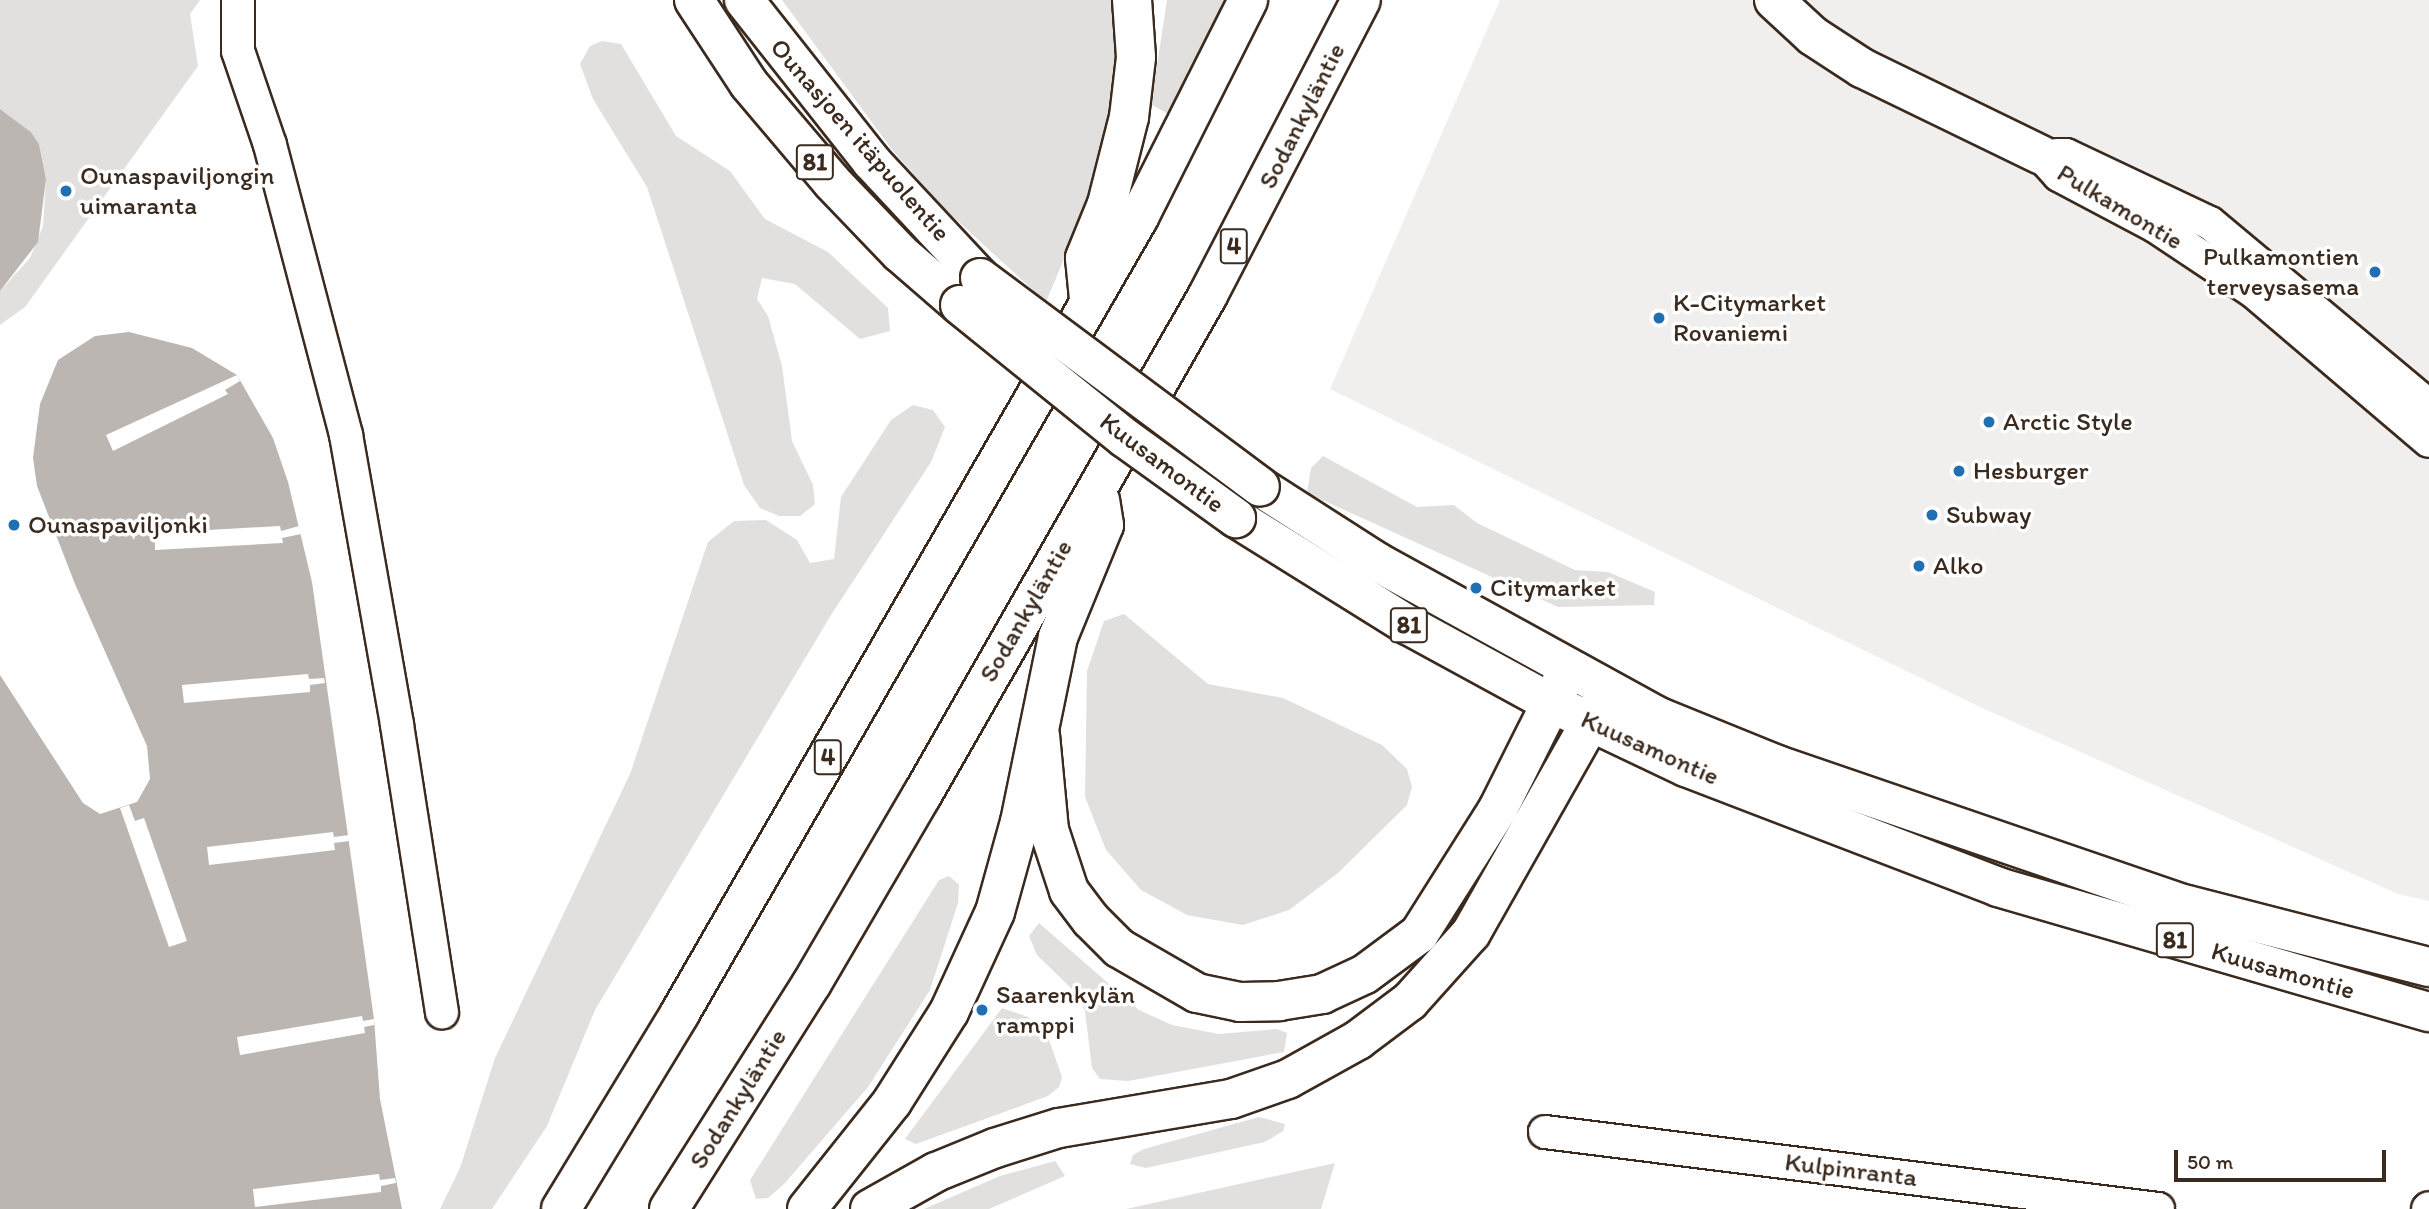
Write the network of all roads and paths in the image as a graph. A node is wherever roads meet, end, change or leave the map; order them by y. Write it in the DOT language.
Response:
graph roads {
  1 [pos="238,0"];
  2 [pos="694,0"];
  3 [pos="744,0"];
  4 [pos="1132,0"];
  5 [pos="1150,0"];
  6 [pos="1248,0"];
  7 [pos="1361,0"];
  8 [pos="1774,0"];
  9 [pos="1136,57"];
  10 [pos="2041,155"];
  11 [pos="970,291"];
  12 [pos="1089,301"];
  13 [pos="2429,406"];
  14 [pos="2429,441"];
  15 [pos="1097,486"];
  16 [pos="1568,669"];
  17 [pos="1551,703"];
  18 [pos="1598,706"];
  19 [pos="1040,735"];
  20 [pos="2429,967"];
  21 [pos="2429,1012"];
  22 [pos="442,1013"];
  23 [pos="1545,1132"];
  24 [pos="561,1209"];
  25 [pos="669,1209"];
  26 [pos="807,1209"];
  27 [pos="870,1209"];
  28 [pos="2158,1209"];
  1 -- 22 [label="street"];
  2 -- 11 [label="main road, Ounasjoen itäpuolentie / 81"];
  3 -- 11 [label="main road, Ounasjoen itäpuolentie / 81"];
  4 -- 9 [label="main road"];
  5 -- 9 [label="main road"];
  6 -- 12 [label="main road, 4"];
  7 -- 15 [label="main road, Sodankyläntie / 4"];
  8 -- 10 [label="main road, Pulkamontie"];
  9 -- 12 [label="main road"];
  10 -- 13 [label="street, Pulkamontie"];
  10 -- 14 [label="street, Pulkamontie"];
  11 -- 16 [label="main road, Kuusamontie / 81, bridge"];
  11 -- 17 [label="main road, Kuusamontie / 81, bridge"];
  12 -- 24 [label="main road, 4"];
  15 -- 19 [label="main road"];
  15 -- 25 [label="main road, Sodankyläntie / 4"];
  16 -- 17 [label="main road"];
  16 -- 18 [label="main road, Kuusamontie / 81"];
  17 -- 18 [label="main road, Kuusamontie / 81"];
  17 -- 19 [label="main road"];
  18 -- 20 [label="main road, Kuusamontie / 81"];
  18 -- 21 [label="main road, Kuusamontie / 81"];
  18 -- 27 [label="main road"];
  19 -- 26 [label="main road"];
  23 -- 28 [label="street, Kulpinranta"];
}
